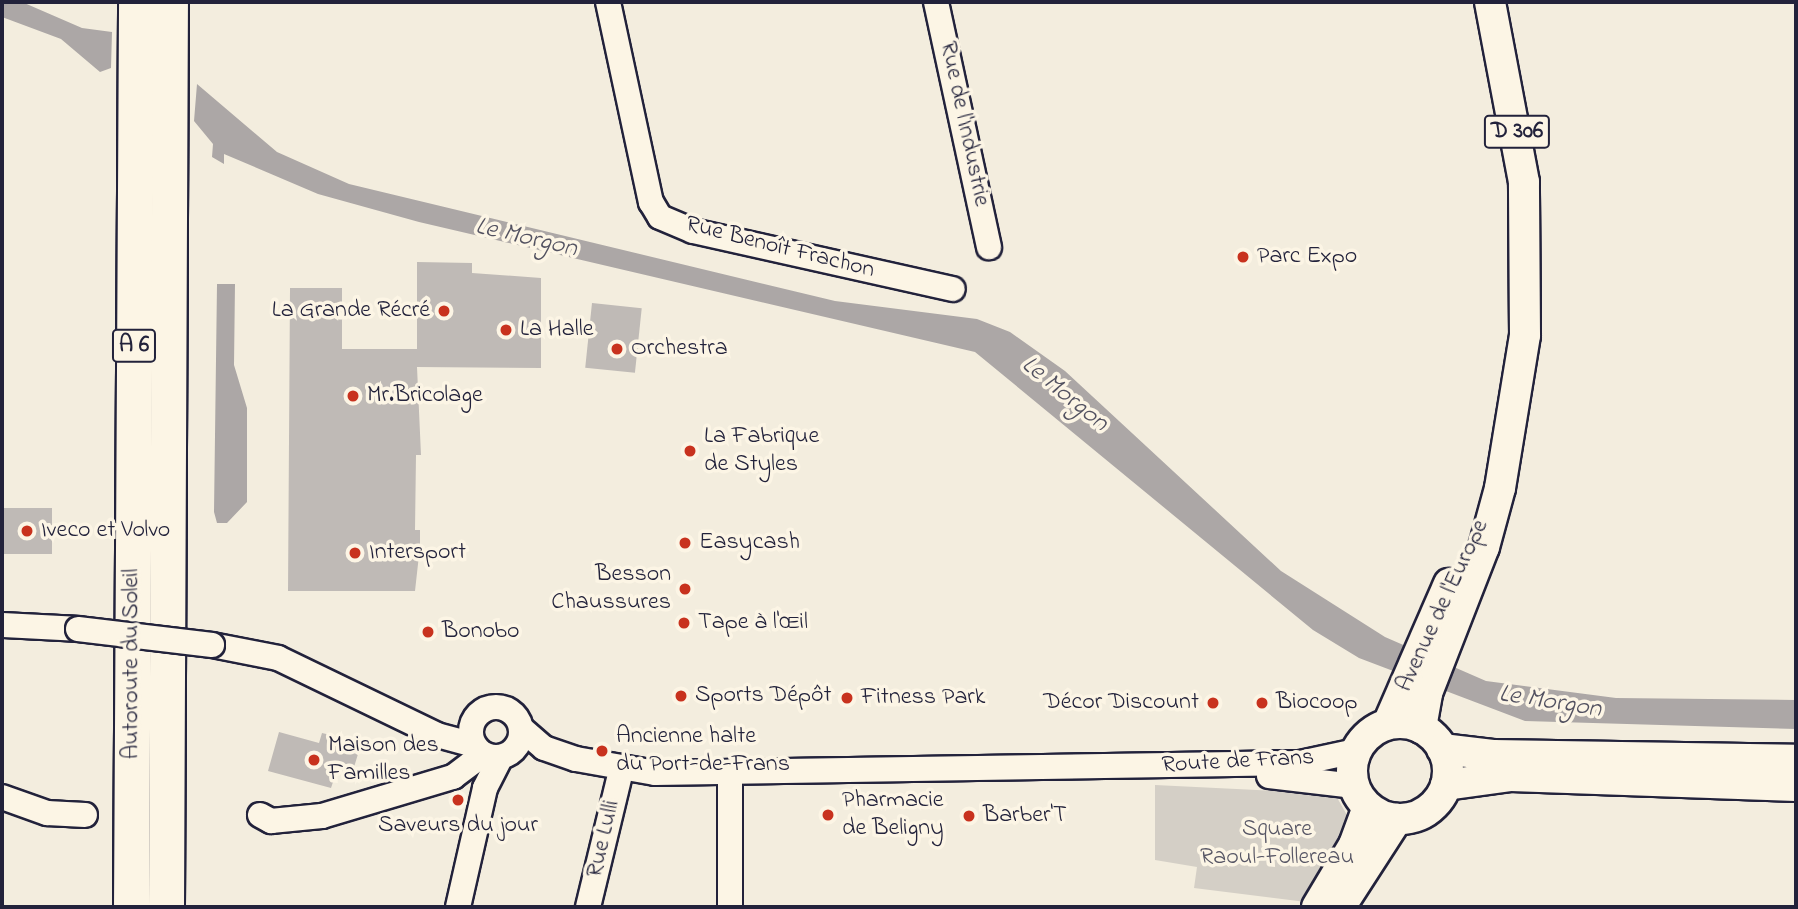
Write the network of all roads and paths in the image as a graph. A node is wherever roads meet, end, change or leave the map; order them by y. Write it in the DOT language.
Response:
graph roads {
  1 [pos="170,2"];
  2 [pos="608,2"];
  3 [pos="936,2"];
  4 [pos="1490,2"];
  5 [pos="136,14"];
  6 [pos="989,247"];
  7 [pos="953,289"];
  8 [pos="2,625"];
  9 [pos="1416,691"];
  10 [pos="477,716"];
  11 [pos="419,724"];
  12 [pos="1388,724"];
  13 [pos="1421,728"];
  14 [pos="522,729"];
  15 [pos="1443,749"];
  16 [pos="1356,751"];
  17 [pos="492,753"];
  18 [pos="1796,760"];
  19 [pos="1150,766"];
  20 [pos="621,771"];
  21 [pos="730,774"];
  22 [pos="1446,785"];
  23 [pos="1796,786"];
  24 [pos="1361,796"];
  25 [pos="2,797"];
  26 [pos="85,815"];
  27 [pos="260,815"];
  28 [pos="1397,819"];
  29 [pos="131,907"];
  30 [pos="166,907"];
  31 [pos="458,907"];
  32 [pos="588,907"];
  33 [pos="730,907"];
  34 [pos="1317,907"];
  35 [pos="1340,907"];
  1 -- 30 [label="highway, Autoroute du Soleil / A 6"];
  2 -- 7 [label="street, Rue Benoît Frachon"];
  3 -- 6 [label="street, Rue de l'Industrie"];
  4 -- 9 [label="main road, Avenue de l'Europe / D 306"];
  5 -- 29 [label="highway, Autoroute du Soleil / A 6"];
  8 -- 11 [label="street, bridge"];
  9 -- 12 [label="main road, Avenue de l'Europe / D 306"];
  9 -- 13 [label="main road, Avenue de l'Europe / D 306"];
  10 -- 11 [label="street"];
  10 -- 14 [label="street"];
  10 -- 17 [label="street"];
  11 -- 17 [label="street"];
  12 -- 13 [label="main road"];
  12 -- 16 [label="main road"];
  13 -- 15 [label="main road"];
  14 -- 17 [label="street"];
  14 -- 20 [label="street"];
  15 -- 18 [label="main road"];
  15 -- 22 [label="main road"];
  16 -- 19 [label="street, Route de Frans"];
  16 -- 24 [label="main road"];
  17 -- 20 [label="street"];
  17 -- 27 [label="street"];
  17 -- 31 [label="street"];
  19 -- 21 [label="street"];
  19 -- 24 [label="street, Route de Frans"];
  20 -- 21 [label="street"];
  20 -- 32 [label="street, Rue Lulli"];
  21 -- 33 [label="street"];
  22 -- 23 [label="main road"];
  22 -- 28 [label="main road"];
  24 -- 28 [label="main road"];
  24 -- 34 [label="main road"];
  25 -- 26 [label="street"];
  28 -- 35 [label="main road"];
}
